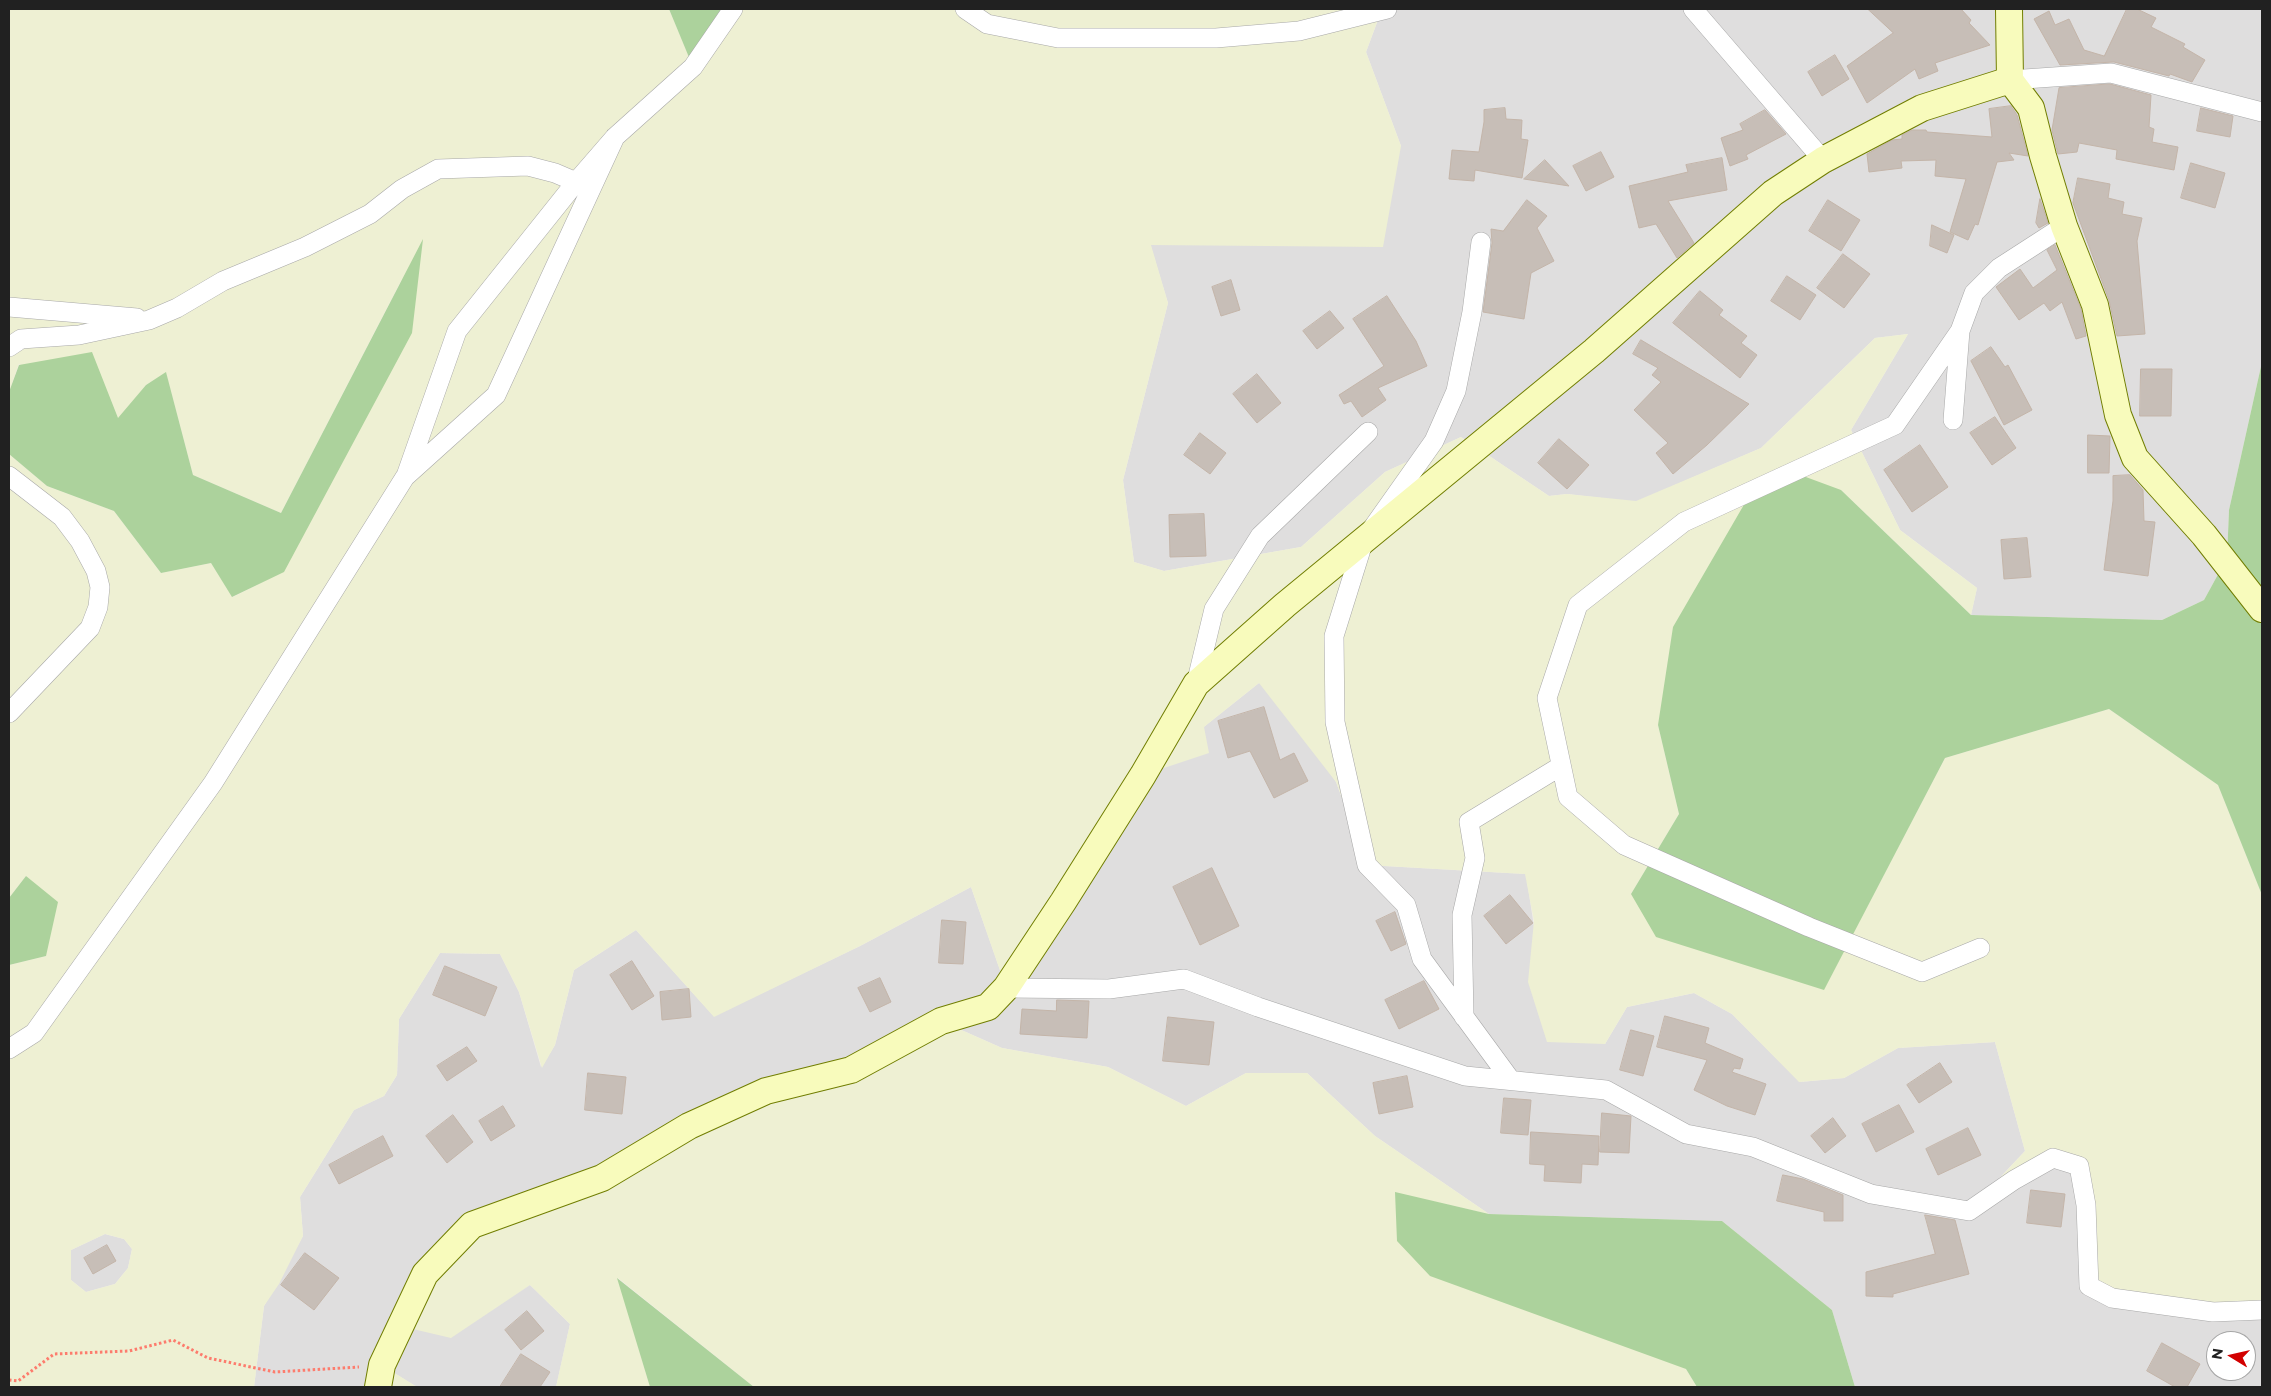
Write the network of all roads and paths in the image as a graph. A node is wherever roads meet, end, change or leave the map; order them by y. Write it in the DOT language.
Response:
graph roads {
  1 [pos="733,9"];
  2 [pos="965,9"];
  3 [pos="1387,9"];
  4 [pos="1693,9"];
  5 [pos="2009,9"];
  6 [pos="2010,80"];
  7 [pos="2262,112"];
  8 [pos="615,137"];
  9 [pos="1823,160"];
  10 [pos="576,182"];
  11 [pos="2064,226"];
  12 [pos="1481,242"];
  13 [pos="9,307"];
  14 [pos="148,320"];
  15 [pos="1960,331"];
  16 [pos="9,347"];
  17 [pos="1953,420"];
  18 [pos="1368,432"];
  19 [pos="9,476"];
  20 [pos="405,476"];
  21 [pos="1364,540"];
  22 [pos="2262,610"];
  23 [pos="1196,684"];
  24 [pos="9,713"];
  25 [pos="1562,766"];
  26 [pos="1980,948"];
  27 [pos="1006,988"];
  28 [pos="1464,1017"];
  29 [pos="9,1050"];
  30 [pos="1510,1079"];
  31 [pos="2262,1310"];
  32 [pos="380,1376"];
  33 [pos="9,1380"];
  1 -- 8 [label="street"];
  2 -- 3 [label="street"];
  4 -- 9 [label="street"];
  5 -- 6 [label="street"];
  6 -- 7 [label="street"];
  6 -- 9 [label="street"];
  6 -- 11 [label="street"];
  8 -- 10 [label="street"];
  8 -- 20 [label="street"];
  9 -- 21 [label="street"];
  10 -- 14 [label="street"];
  10 -- 20 [label="street"];
  11 -- 15 [label="street"];
  11 -- 22 [label="street"];
  12 -- 21 [label="street"];
  13 -- 14 [label="street"];
  14 -- 16 [label="street"];
  15 -- 17 [label="street"];
  15 -- 25 [label="street"];
  18 -- 23 [label="street"];
  19 -- 24 [label="street"];
  20 -- 29 [label="street"];
  21 -- 23 [label="street"];
  21 -- 28 [label="street"];
  23 -- 27 [label="street"];
  25 -- 26 [label="street"];
  25 -- 28 [label="street"];
  27 -- 30 [label="street"];
  27 -- 32 [label="street"];
  28 -- 30 [label="street"];
  30 -- 31 [label="street"];
  32 -- 33 [label="path"];
}
